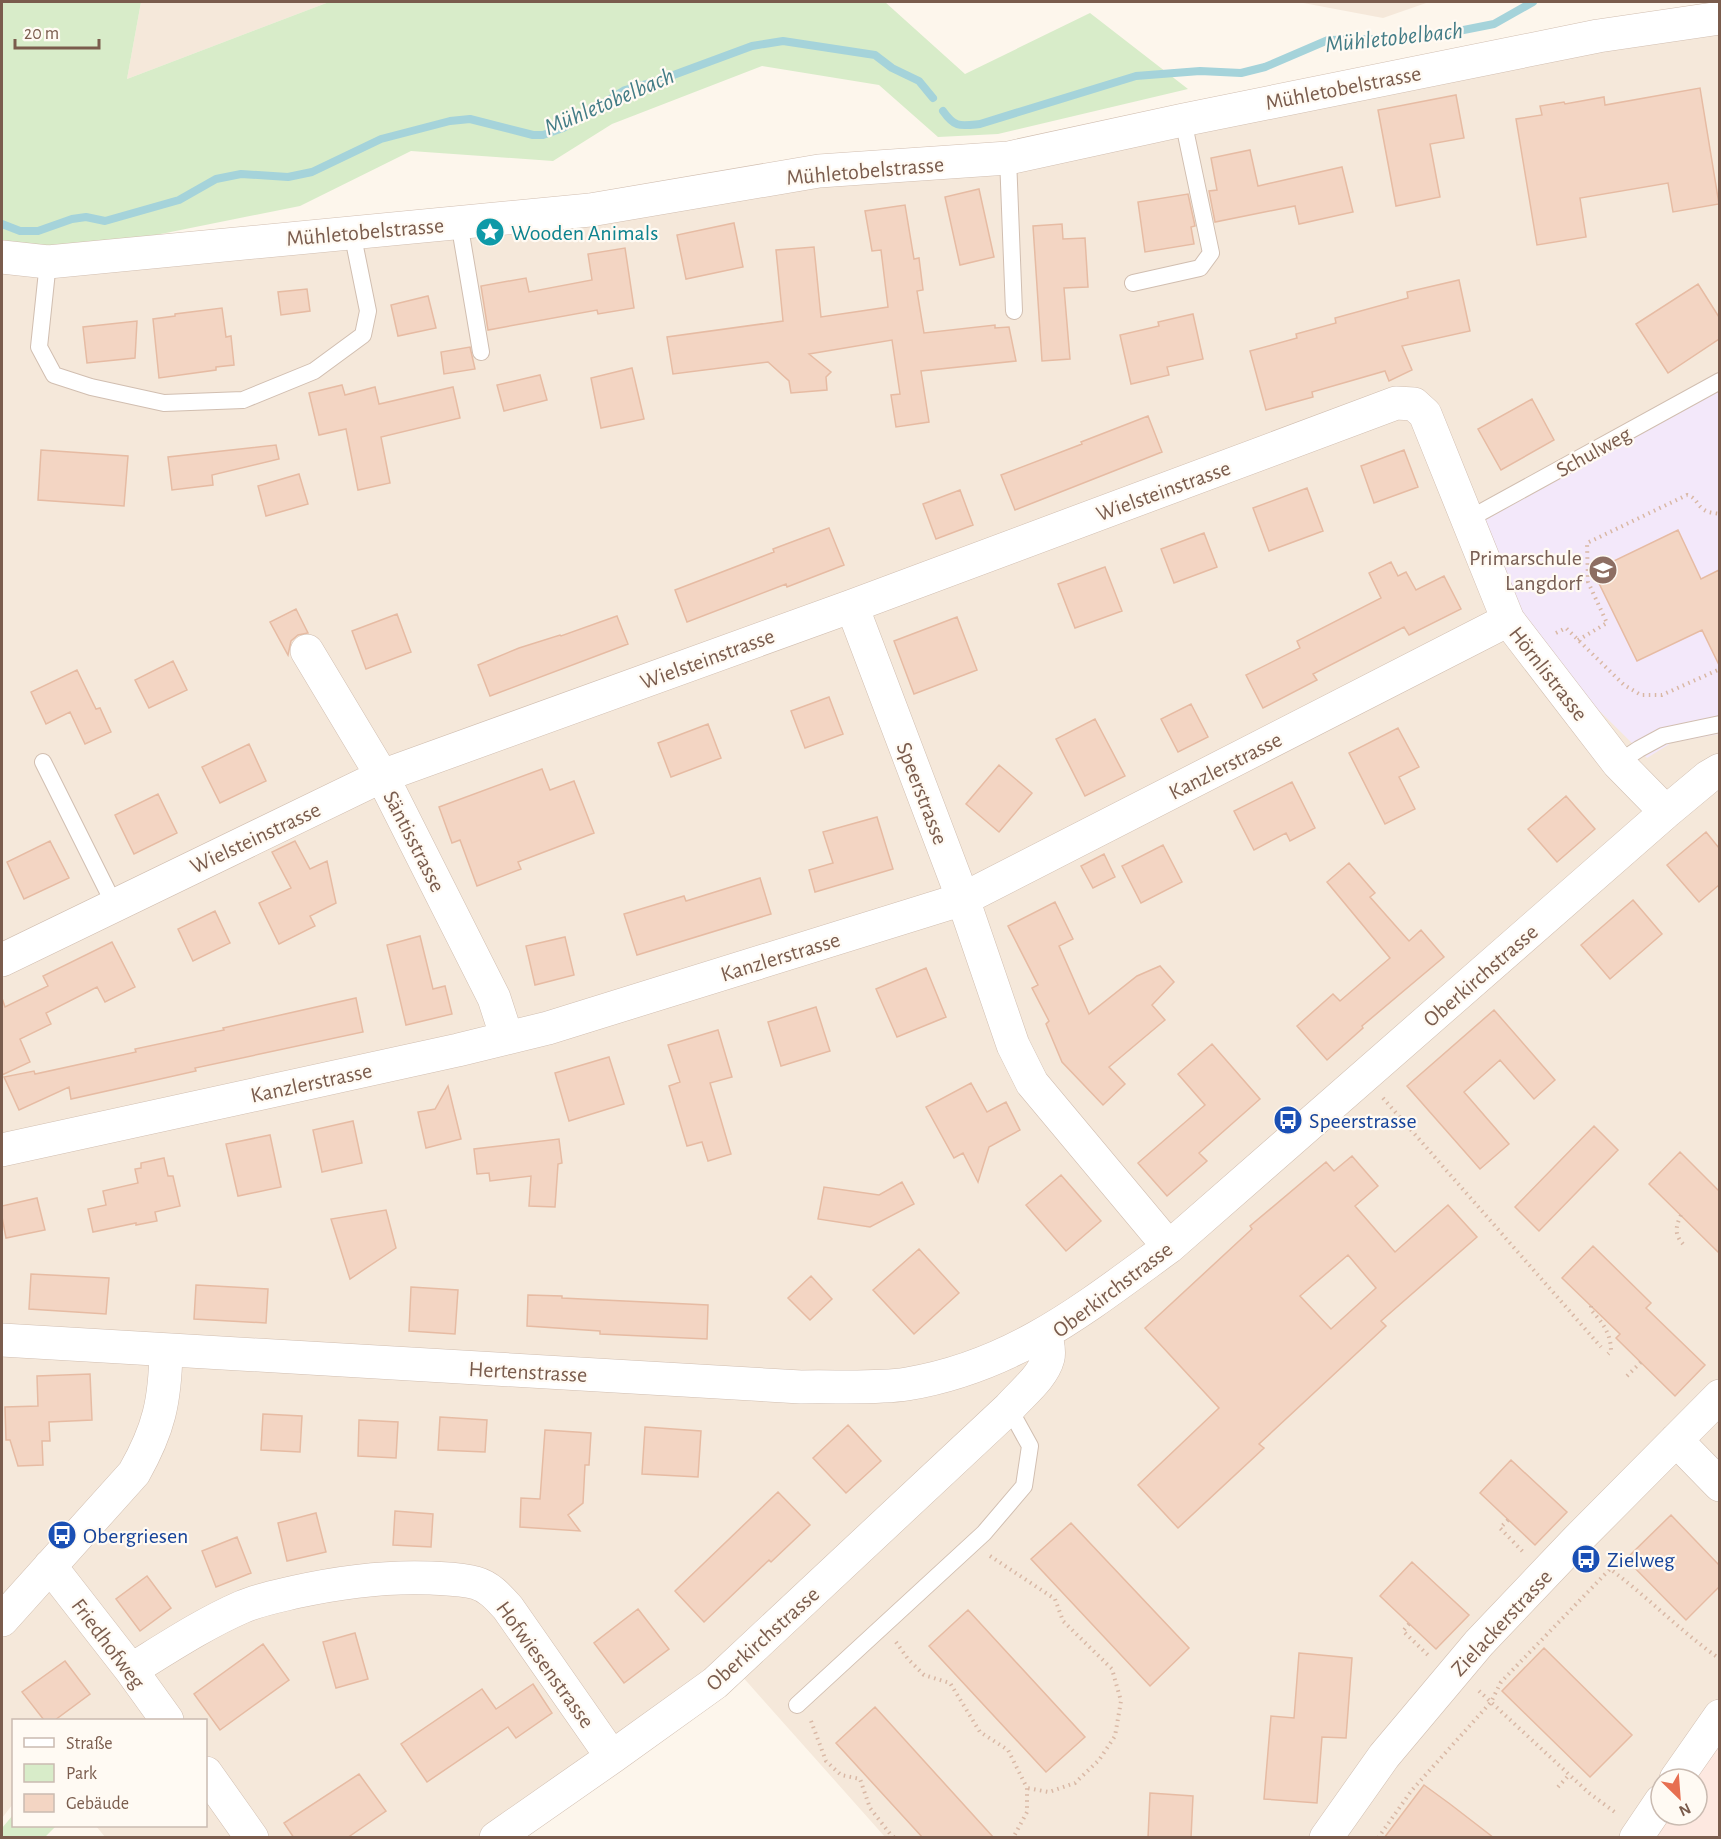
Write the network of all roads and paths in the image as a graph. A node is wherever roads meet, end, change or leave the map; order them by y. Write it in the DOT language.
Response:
graph roads {
  1 [pos="1719,18"];
  2 [pos="1184,120"];
  3 [pos="1008,158"];
  4 [pos="459,222"];
  5 [pos="352,232"];
  6 [pos="2,257"];
  7 [pos="48,262"];
  8 [pos="1133,283"];
  9 [pos="1014,311"];
  10 [pos="481,352"];
  11 [pos="1719,381"];
  12 [pos="1425,414"];
  13 [pos="1719,514"];
  14 [pos="1467,520"];
  15 [pos="852,606"];
  16 [pos="1508,620"];
  17 [pos="1552,635"];
  18 [pos="1578,640"];
  19 [pos="307,651"];
  20 [pos="1719,669"];
  21 [pos="1719,724"];
  22 [pos="44,762"];
  23 [pos="1618,763"];
  24 [pos="1719,770"];
  25 [pos="382,776"];
  26 [pos="1666,812"];
  27 [pos="963,899"];
  28 [pos="114,904"];
  29 [pos="2,960"];
  30 [pos="507,1038"];
  31 [pos="1383,1098"];
  32 [pos="2,1150"];
  33 [pos="1681,1215"];
  34 [pos="1169,1247"];
  35 [pos="1686,1247"];
  36 [pos="1591,1306"];
  37 [pos="1046,1334"];
  38 [pos="2,1340"];
  39 [pos="1601,1347"];
  40 [pos="166,1351"];
  41 [pos="1608,1354"];
  42 [pos="1641,1362"];
  43 [pos="1627,1376"];
  44 [pos="1719,1396"];
  45 [pos="1009,1408"];
  46 [pos="1676,1440"];
  47 [pos="1719,1485"];
  48 [pos="1508,1520"];
  49 [pos="971,1545"];
  50 [pos="1520,1549"];
  51 [pos="50,1566"];
  52 [pos="2,1620"];
  53 [pos="884,1624"];
  54 [pos="1409,1624"];
  55 [pos="1423,1650"];
  56 [pos="1719,1659"];
  57 [pos="131,1670"];
  58 [pos="1491,1702"];
  59 [pos="797,1705"];
  60 [pos="1719,1716"];
  61 [pos="166,1719"];
  62 [pos="612,1757"];
  63 [pos="1684,1767"];
  64 [pos="207,1774"];
  65 [pos="1569,1775"];
  66 [pos="1558,1787"];
  67 [pos="1027,1788"];
  68 [pos="1649,1810"];
  69 [pos="537,1825"];
  70 [pos="1627,1826"];
  71 [pos="252,1838"];
  72 [pos="496,1838"];
  73 [pos="895,1838"];
  74 [pos="1013,1838"];
  75 [pos="1326,1838"];
  76 [pos="1378,1838"];
  1 -- 2 [label="street, Mühletobelstrasse"];
  2 -- 3 [label="street, Mühletobelstrasse"];
  2 -- 8 [label="lane"];
  3 -- 4 [label="street, Mühletobelstrasse"];
  3 -- 9 [label="lane"];
  4 -- 5 [label="street, Mühletobelstrasse"];
  4 -- 10 [label="lane"];
  5 -- 7 [label="street, Mühletobelstrasse"];
  5 -- 7 [label="lane"];
  6 -- 7 [label="street, Mühletobelstrasse"];
  11 -- 14 [label="lane, Schulweg"];
  12 -- 14 [label="street, Hörnlistrasse"];
  12 -- 15 [label="street, Wielsteinstrasse"];
  13 -- 18 [label="path"];
  14 -- 16 [label="street, Hörnlistrasse"];
  15 -- 25 [label="street, Wielsteinstrasse"];
  15 -- 27 [label="street, Speerstrasse"];
  16 -- 23 [label="street, Hörnlistrasse"];
  16 -- 27 [label="street, Kanzlerstrasse"];
  17 -- 18 [label="path"];
  18 -- 20 [label="path"];
  19 -- 25 [label="street, Säntisstrasse"];
  21 -- 23 [label="lane"];
  22 -- 28 [label="lane"];
  23 -- 26 [label="street, Hörnlistrasse"];
  24 -- 26 [label="street, Oberkirchstrasse"];
  25 -- 28 [label="street, Wielsteinstrasse"];
  25 -- 30 [label="street, Säntisstrasse"];
  26 -- 34 [label="street, Oberkirchstrasse"];
  27 -- 30 [label="street, Kanzlerstrasse"];
  27 -- 34 [label="street, Speerstrasse"];
  28 -- 29 [label="street, Wielsteinstrasse"];
  30 -- 32 [label="street, Kanzlerstrasse"];
  31 -- 39 [label="path"];
  33 -- 35 [label="path"];
  34 -- 37 [label="street, Oberkirchstrasse"];
  36 -- 41 [label="path"];
  37 -- 40 [label="street, Hertenstrasse"];
  37 -- 45 [label="street, Oberkirchstrasse"];
  38 -- 40 [label="street, Hertenstrasse"];
  40 -- 51 [label="street"];
  42 -- 43 [label="path"];
  44 -- 46 [label="street, Zielackerstrasse"];
  45 -- 49 [label="lane"];
  45 -- 62 [label="street, Oberkirchstrasse"];
  46 -- 47 [label="street"];
  46 -- 75 [label="street, Zielackerstrasse"];
  48 -- 50 [label="path"];
  49 -- 53 [label="lane"];
  49 -- 67 [label="path"];
  51 -- 52 [label="street"];
  51 -- 57 [label="street, Friedhofweg"];
  53 -- 59 [label="lane"];
  53 -- 67 [label="path"];
  54 -- 55 [label="path"];
  56 -- 58 [label="path"];
  57 -- 61 [label="street, Friedhofweg"];
  57 -- 62 [label="street, Hofwiesenstrasse"];
  58 -- 65 [label="path"];
  58 -- 76 [label="path"];
  59 -- 73 [label="path"];
  60 -- 63 [label="street"];
  62 -- 69 [label="street, Oberkirchstrasse"];
  64 -- 71 [label="street"];
  65 -- 66 [label="path"];
  65 -- 70 [label="path"];
  67 -- 74 [label="path"];
  68 -- 70 [label="street"];
  69 -- 72 [label="street, Oberkirchstrasse"];
}
